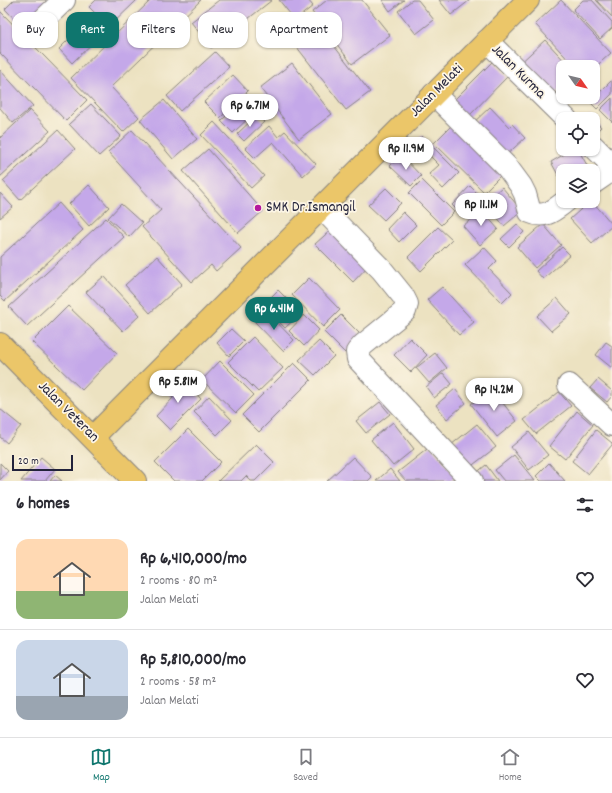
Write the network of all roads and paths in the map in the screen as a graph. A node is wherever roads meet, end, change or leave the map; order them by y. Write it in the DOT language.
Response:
graph roads {
  1 [pos="64,0"];
  2 [pos="528,0"];
  3 [pos="52,12"];
  4 [pos="487,41"];
  5 [pos="434,94"];
  6 [pos="559,112"];
  7 [pos="600,153"];
  8 [pos="612,165"];
  9 [pos="612,170"];
  10 [pos="600,178"];
  11 [pos="322,208"];
  12 [pos="556,208"];
  13 [pos="1,347"];
  14 [pos="568,385"];
  15 [pos="610,420"];
  16 [pos="93,438"];
  17 [pos="135,481"];
  18 [pos="472,481"];
  1 -- 3 [label="street"];
  2 -- 4 [label="main road, Jalan Melati"];
  4 -- 5 [label="main road, Jalan Melati"];
  4 -- 6 [label="street, Jalan Kurma"];
  5 -- 11 [label="main road, Jalan Melati"];
  5 -- 12 [label="street"];
  7 -- 8 [label="street"];
  9 -- 10 [label="street"];
  11 -- 16 [label="main road, Jalan Melati"];
  11 -- 18 [label="street"];
  13 -- 16 [label="main road, Jalan Veteran"];
  14 -- 15 [label="street"];
  16 -- 17 [label="main road, Jalan Veteran"];
}
